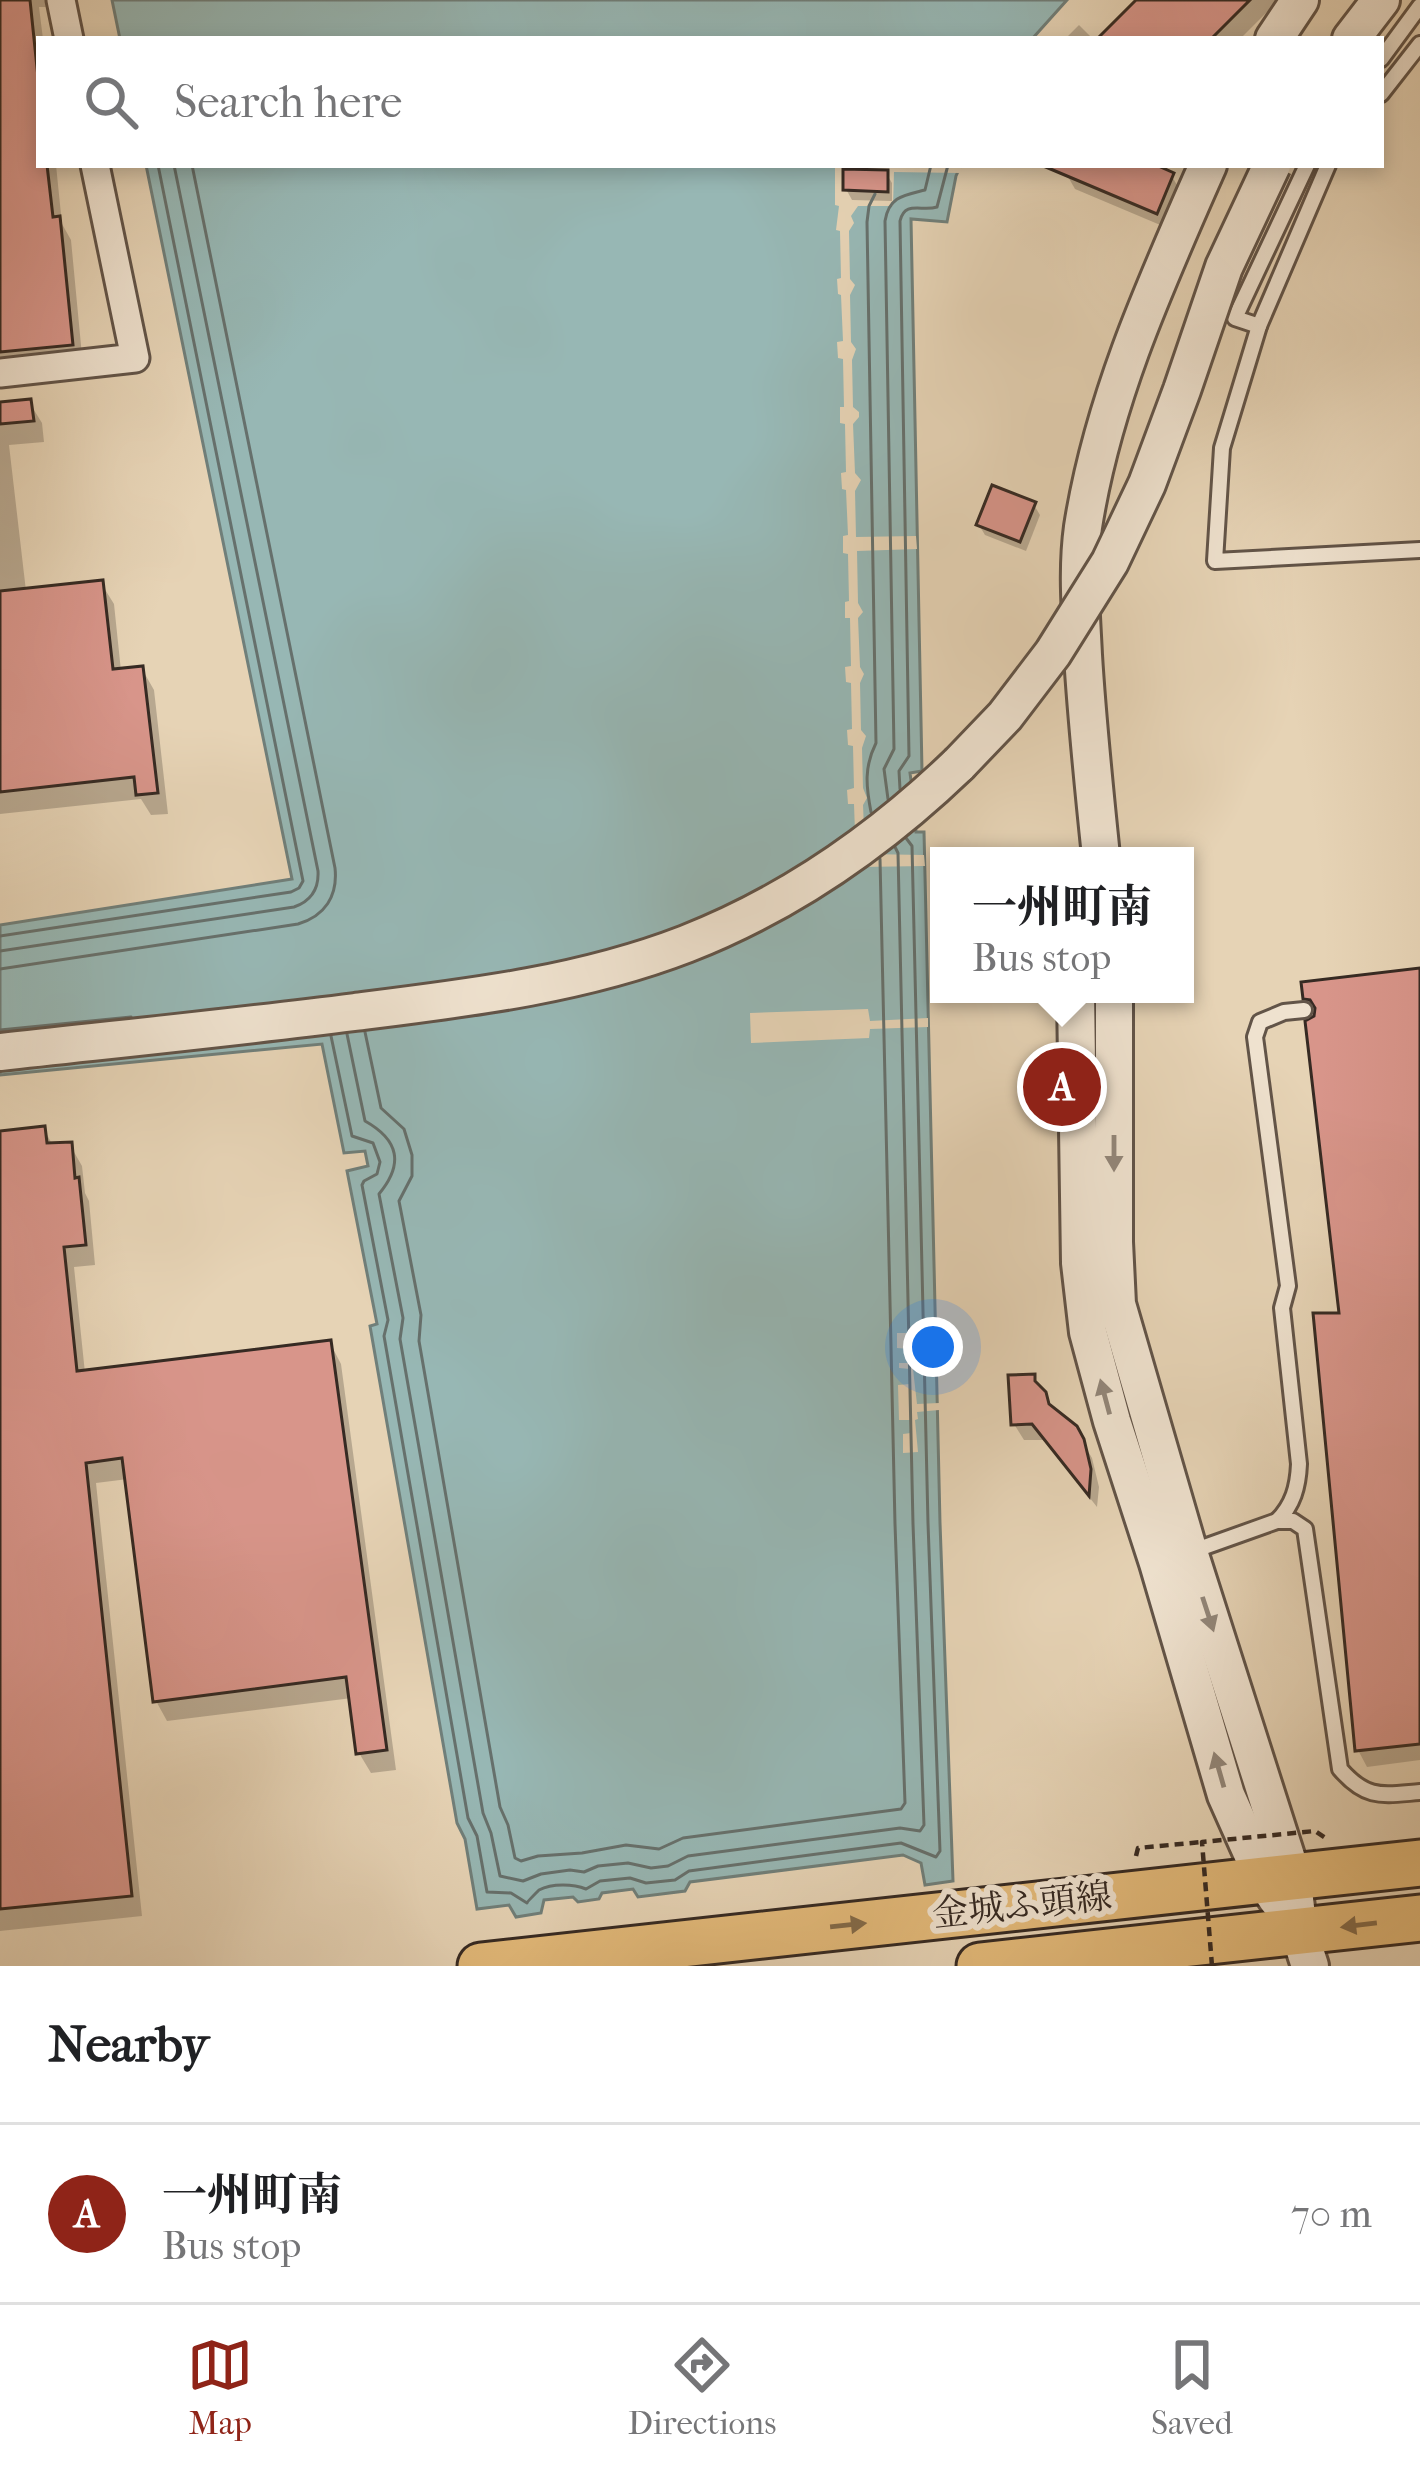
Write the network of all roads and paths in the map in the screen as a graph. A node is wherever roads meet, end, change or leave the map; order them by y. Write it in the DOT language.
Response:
graph roads {
  1 [pos="61,0"];
  2 [pos="1300,0"];
  3 [pos="1381,0"];
  4 [pos="1420,6"];
  5 [pos="68,36"];
  6 [pos="1276,36"];
  7 [pos="1353,36"];
  8 [pos="1420,44"];
  9 [pos="1384,55"];
  10 [pos="1384,90"];
  11 [pos="96,168"];
  12 [pos="1207,168"];
  13 [pos="1271,168"];
  14 [pos="1306,168"];
  15 [pos="1327,168"];
  16 [pos="1259,326"];
  17 [pos="0,373"];
  18 [pos="1420,550"];
  19 [pos="1088,729"];
  20 [pos="1082,847"];
  21 [pos="1100,847"];
  22 [pos="1076,1003"];
  23 [pos="1114,1003"];
  24 [pos="1304,1010"];
  25 [pos="0,1052"];
  26 [pos="1277,1522"];
  27 [pos="1173,1557"];
  28 [pos="1420,1792"];
  29 [pos="1327,1839"];
  30 [pos="1202,1842"];
  31 [pos="1135,1858"];
  32 [pos="1420,1863"];
  33 [pos="1278,1877"];
  34 [pos="1420,1918"];
  35 [pos="1304,1949"];
  36 [pos="482,1966"];
  37 [pos="980,1966"];
  38 [pos="1212,1966"];
  1 -- 5 [label="street"];
  2 -- 6 [label="street"];
  3 -- 7 [label="street"];
  4 -- 9 [label="lane"];
  8 -- 10 [label="lane"];
  11 -- 17 [label="street"];
  12 -- 19 [label="street"];
  13 -- 25 [label="street, bridge"];
  14 -- 16 [label="lane"];
  15 -- 16 [label="lane"];
  16 -- 18 [label="lane"];
  19 -- 20 [label="street"];
  19 -- 21 [label="street"];
  27 -- 22 [label="street, one-way"];
  23 -- 27 [label="street, one-way"];
  24 -- 26 [label="lane"];
  26 -- 27 [label="lane"];
  26 -- 28 [label="lane"];
  27 -- 33 [label="street"];
  29 -- 30 [label="path, bridge"];
  30 -- 31 [label="path"];
  30 -- 38 [label="path, bridge"];
  32 -- 33 [label="main road, 金城ふ頭線"];
  33 -- 35 [label="street"];
  36 -- 33 [label="main road, 金城ふ頭線, one-way"];
  34 -- 35 [label="main road, 金城ふ頭線, one-way"];
  35 -- 37 [label="main road, 金城ふ頭線"];
}
